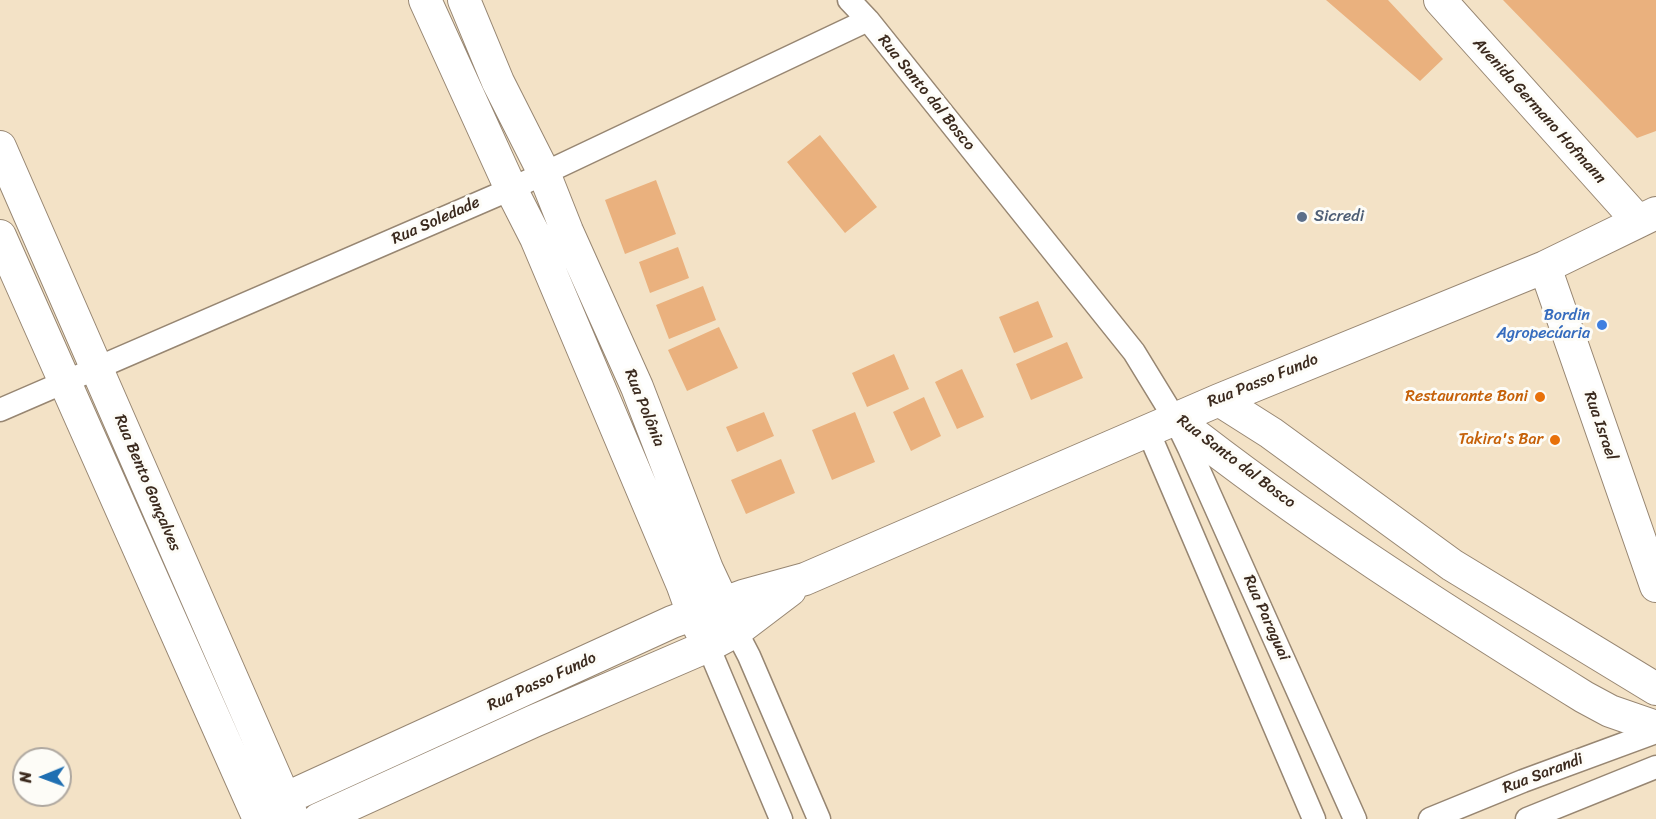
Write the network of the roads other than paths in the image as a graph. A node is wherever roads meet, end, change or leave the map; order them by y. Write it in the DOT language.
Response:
graph roads {
  1 [pos="425,0"];
  2 [pos="464,0"];
  3 [pos="849,0"];
  4 [pos="1440,0"];
  5 [pos="868,20"];
  6 [pos="0,147"];
  7 [pos="544,173"];
  8 [pos="510,189"];
  9 [pos="1647,217"];
  10 [pos="0,236"];
  11 [pos="1545,267"];
  12 [pos="97,369"];
  13 [pos="63,382"];
  14 [pos="1219,400"];
  15 [pos="0,410"];
  16 [pos="1161,425"];
  17 [pos="1452,565"];
  18 [pos="1656,586"];
  19 [pos="1426,598"];
  20 [pos="1257,599"];
  21 [pos="1226,613"];
  22 [pos="693,614"];
  23 [pos="729,617"];
  24 [pos="708,646"];
  25 [pos="1656,689"];
  26 [pos="520,692"];
  27 [pos="534,721"];
  28 [pos="1656,727"];
  29 [pos="1656,732"];
  30 [pos="1656,766"];
  31 [pos="1523,781"];
  32 [pos="289,809"];
  33 [pos="257,815"];
  34 [pos="1533,816"];
  35 [pos="319,819"];
  36 [pos="781,819"];
  37 [pos="819,819"];
  38 [pos="1314,819"];
  39 [pos="1354,819"];
  40 [pos="1430,819"];
  1 -- 8 [label="main road, Rua Polônia"];
  2 -- 7 [label="main road, Rua Polônia"];
  3 -- 5 [label="street, Rua Santo dal Bosco"];
  4 -- 9 [label="main road, Avenida Germano Hofmann"];
  5 -- 7 [label="street, Rua Soledade"];
  5 -- 16 [label="street, Rua Santo dal Bosco"];
  6 -- 12 [label="main road, Rua Bento Gonçalves"];
  7 -- 8 [label="street, Rua Soledade"];
  7 -- 23 [label="main road, Rua Polônia"];
  8 -- 12 [label="street, Rua Soledade"];
  8 -- 22 [label="main road, Rua Polônia"];
  9 -- 11 [label="main road, Rua Passo Fundo"];
  10 -- 13 [label="main road, Rua Bento Gonçalves"];
  11 -- 14 [label="main road, Rua Passo Fundo"];
  11 -- 18 [label="main road, Rua Israel"];
  12 -- 13 [label="street, Rua Soledade"];
  12 -- 32 [label="main road, Rua Bento Gonçalves"];
  13 -- 15 [label="street, Rua Soledade"];
  13 -- 33 [label="main road, Rua Bento Gonçalves"];
  14 -- 16 [label="main road, Rua Passo Fundo"];
  14 -- 17 [label="main road"];
  16 -- 19 [label="main road, Rua Santo dal Bosco"];
  16 -- 20 [label="street, Rua Paraguai"];
  16 -- 21 [label="street"];
  16 -- 23 [label="main road, Rua Passo Fundo"];
  17 -- 19 [label="main road"];
  17 -- 25 [label="main road"];
  19 -- 28 [label="main road, Rua Santo dal Bosco"];
  20 -- 21 [label="street"];
  20 -- 39 [label="street, Rua Paraguai"];
  21 -- 38 [label="street"];
  22 -- 23 [label="main road, Rua Passo Fundo"];
  22 -- 24 [label="main road, Rua Polônia"];
  22 -- 26 [label="main road, Rua Passo Fundo"];
  23 -- 24 [label="main road, Rua Passo Fundo"];
  23 -- 37 [label="street, Rua Polônia"];
  24 -- 27 [label="main road, Rua Passo Fundo"];
  24 -- 36 [label="street, Rua Polônia"];
  26 -- 27 [label="main road"];
  26 -- 32 [label="main road, Rua Passo Fundo"];
  27 -- 35 [label="main road, Rua Passo Fundo"];
  29 -- 31 [label="street, Rua Sarandi"];
  30 -- 34 [label="street, Rua Sarandi"];
  31 -- 34 [label="street"];
  31 -- 40 [label="street, Rua Sarandi"];
  32 -- 33 [label="main road, Rua Passo Fundo"];
}
